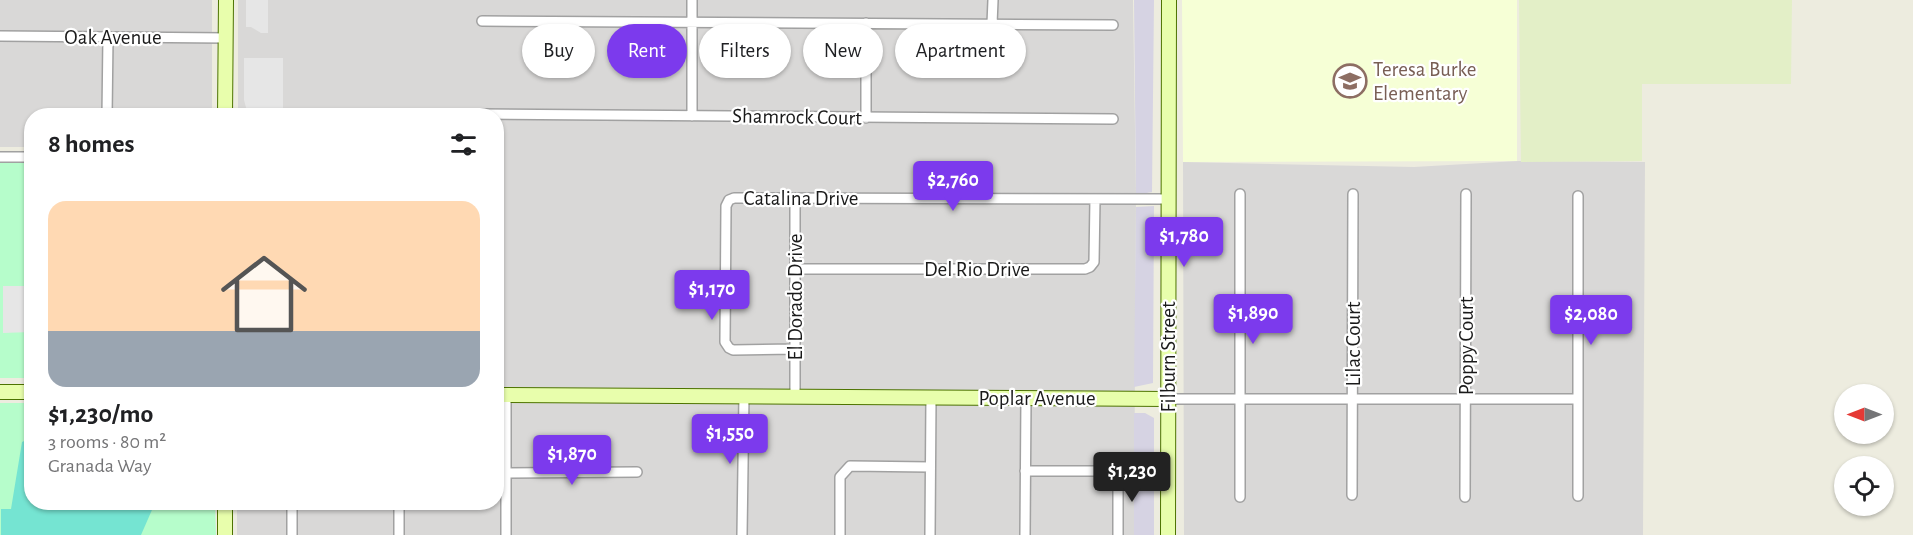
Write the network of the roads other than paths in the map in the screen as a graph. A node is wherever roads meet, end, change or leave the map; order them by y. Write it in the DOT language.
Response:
graph roads {
  1 [pos="226,0"];
  2 [pos="692,0"];
  3 [pos="993,0"];
  4 [pos="1169,0"];
  5 [pos="482,21"];
  6 [pos="692,21"];
  7 [pos="866,23"];
  8 [pos="992,24"];
  9 [pos="1026,24"];
  10 [pos="1113,25"];
  11 [pos="0,36"];
  12 [pos="108,37"];
  13 [pos="226,38"];
  14 [pos="107,108"];
  15 [pos="225,108"];
  16 [pos="504,114"];
  17 [pos="692,116"];
  18 [pos="866,118"];
  19 [pos="1113,119"];
  20 [pos="0,157"];
  21 [pos="24,157"];
  22 [pos="1240,194"];
  23 [pos="1353,194"];
  24 [pos="1466,194"];
  25 [pos="1578,196"];
  26 [pos="795,198"];
  27 [pos="1095,199"];
  28 [pos="1168,199"];
  29 [pos="795,269"];
  30 [pos="794,349"];
  31 [pos="0,392"];
  32 [pos="24,392"];
  33 [pos="504,395"];
  34 [pos="744,395"];
  35 [pos="795,396"];
  36 [pos="931,397"];
  37 [pos="1026,398"];
  38 [pos="1240,398"];
  39 [pos="1353,398"];
  40 [pos="1466,398"];
  41 [pos="1168,399"];
  42 [pos="1578,399"];
  43 [pos="504,442"];
  44 [pos="930,467"];
  45 [pos="1025,471"];
  46 [pos="637,472"];
  47 [pos="506,473"];
  48 [pos="1352,495"];
  49 [pos="1578,496"];
  50 [pos="1240,497"];
  51 [pos="1465,498"];
  52 [pos="225,510"];
  53 [pos="292,510"];
  54 [pos="399,510"];
  55 [pos="225,535"];
  56 [pos="292,535"];
  57 [pos="399,535"];
  58 [pos="506,535"];
  59 [pos="742,535"];
  60 [pos="840,535"];
  61 [pos="930,535"];
  62 [pos="1025,535"];
  63 [pos="1118,535"];
  64 [pos="1168,535"];
  1 -- 13 [label="street"];
  2 -- 6 [label="street"];
  3 -- 8 [label="street"];
  4 -- 28 [label="street, Filburn Street"];
  5 -- 6 [label="street"];
  6 -- 7 [label="street"];
  6 -- 17 [label="street"];
  7 -- 8 [label="street"];
  7 -- 18 [label="street"];
  9 -- 10 [label="street"];
  11 -- 12 [label="street, Oak Avenue"];
  12 -- 13 [label="street, Oak Avenue"];
  12 -- 14 [label="street"];
  13 -- 15 [label="street"];
  16 -- 17 [label="street, Shamrock Court"];
  17 -- 18 [label="street, Shamrock Court"];
  18 -- 19 [label="street, Shamrock Court"];
  20 -- 21 [label="street"];
  22 -- 38 [label="street"];
  23 -- 39 [label="street, Lilac Court"];
  24 -- 40 [label="street, Poppy Court"];
  25 -- 42 [label="street"];
  26 -- 27 [label="street, Catalina Drive"];
  26 -- 29 [label="street, El Dorado Drive"];
  26 -- 30 [label="street, Catalina Drive"];
  27 -- 28 [label="street, Catalina Drive"];
  27 -- 29 [label="street, Del Rio Drive"];
  28 -- 41 [label="street, Filburn Street"];
  29 -- 30 [label="street, El Dorado Drive"];
  30 -- 35 [label="street, El Dorado Drive"];
  31 -- 32 [label="street"];
  33 -- 34 [label="street, Poplar Avenue"];
  34 -- 35 [label="street, Poplar Avenue"];
  34 -- 59 [label="street"];
  35 -- 36 [label="street, Poplar Avenue"];
  36 -- 37 [label="street, Poplar Avenue"];
  36 -- 44 [label="street"];
  37 -- 41 [label="street, Poplar Avenue"];
  37 -- 45 [label="street"];
  38 -- 39 [label="street, Poplar Avenue"];
  38 -- 41 [label="street, Poplar Avenue"];
  38 -- 50 [label="street"];
  39 -- 40 [label="street, Poplar Avenue"];
  39 -- 48 [label="street, Lilac Court"];
  40 -- 42 [label="street, Poplar Avenue"];
  40 -- 51 [label="street, Poppy Court"];
  41 -- 64 [label="street, Filburn Street"];
  42 -- 49 [label="street"];
  43 -- 47 [label="street"];
  44 -- 60 [label="street"];
  44 -- 61 [label="street"];
  45 -- 62 [label="street"];
  45 -- 63 [label="street"];
  46 -- 47 [label="street"];
  47 -- 58 [label="street"];
  52 -- 55 [label="street"];
  53 -- 56 [label="street"];
  54 -- 57 [label="street"];
}
